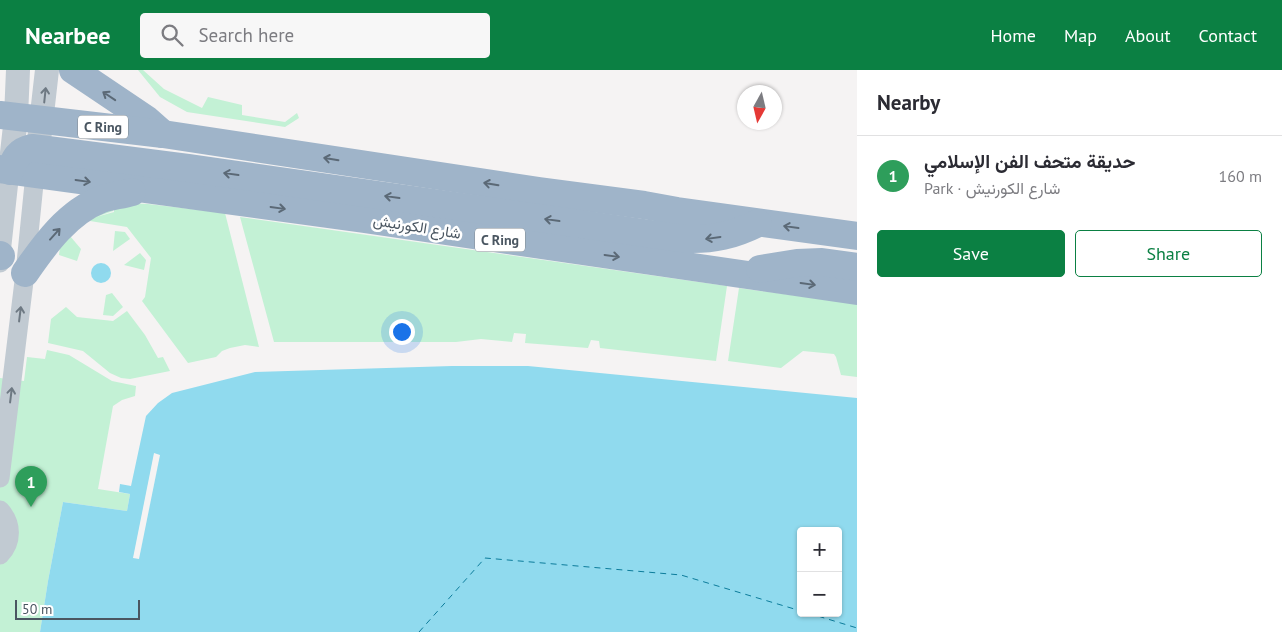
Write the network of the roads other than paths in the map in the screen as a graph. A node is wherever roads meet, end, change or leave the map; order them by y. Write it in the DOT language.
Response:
graph roads {
  1 [pos="18,70"];
  2 [pos="47,70"];
  3 [pos="73,70"];
  4 [pos="163,134"];
  5 [pos="17,144"];
  6 [pos="143,190"];
  7 [pos="759,222"];
  8 [pos="857,236"];
  9 [pos="0,258"];
  10 [pos="857,267"];
  11 [pos="25,273"];
  12 [pos="734,273"];
  13 [pos="857,291"];
  14 [pos="7,354"];
  15 [pos="0,478"];
  16 [pos="0,510"];
  17 [pos="0,555"];
  1 -- 5 [label="street"];
  5 -- 2 [label="street, one-way"];
  4 -- 3 [label="highway, one-way"];
  4 -- 5 [label="highway, C Ring"];
  7 -- 4 [label="highway, C Ring, one-way"];
  5 -- 6 [label="highway, شارع الكورنيش / C Ring, one-way"];
  7 -- 5 [label="highway, one-way"];
  5 -- 9 [label="street"];
  5 -- 11 [label="street"];
  11 -- 6 [label="highway, one-way"];
  6 -- 12 [label="highway, شارع الكورنيش / C Ring, one-way"];
  8 -- 7 [label="highway, C Ring, one-way"];
  10 -- 12 [label="highway"];
  14 -- 11 [label="street, one-way"];
  12 -- 13 [label="highway, شارع الكورنيش / C Ring, one-way"];
  15 -- 14 [label="street, one-way"];
  16 -- 17 [label="street"];
}
